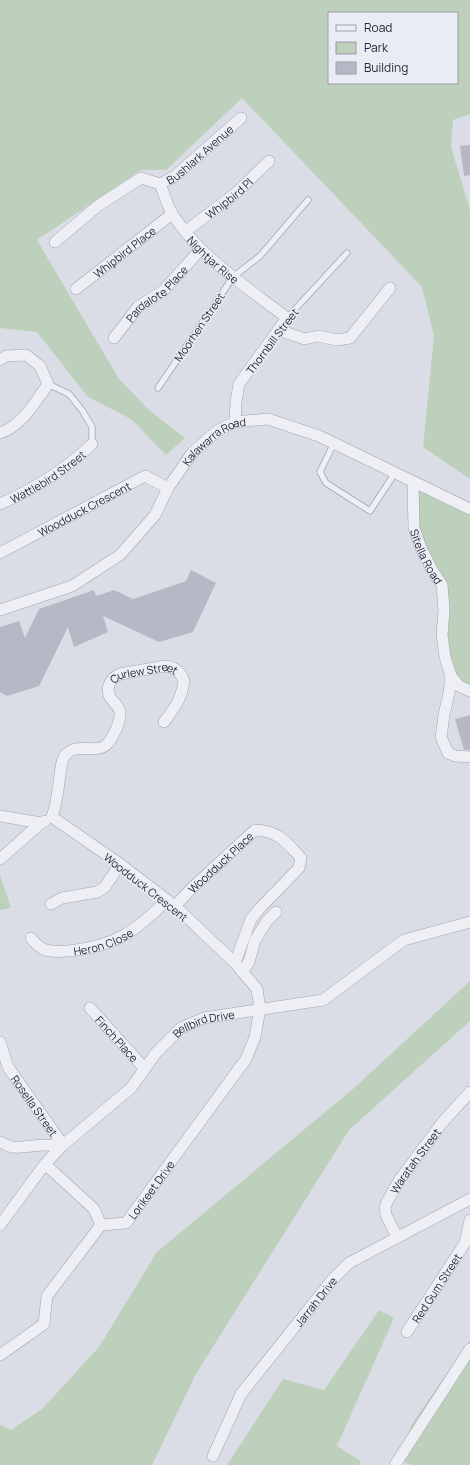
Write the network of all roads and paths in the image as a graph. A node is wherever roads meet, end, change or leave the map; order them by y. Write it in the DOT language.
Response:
graph roads {
  1 [pos="241,118"];
  2 [pos="269,161"];
  3 [pos="160,184"];
  4 [pos="308,200"];
  5 [pos="172,214"];
  6 [pos="186,231"];
  7 [pos="55,242"];
  8 [pos="201,249"];
  9 [pos="347,253"];
  10 [pos="233,277"];
  11 [pos="390,288"];
  12 [pos="76,289"];
  13 [pos="287,318"];
  14 [pos="278,330"];
  15 [pos="114,338"];
  16 [pos="0,360"];
  17 [pos="48,384"];
  18 [pos="158,388"];
  19 [pos="235,422"];
  20 [pos="0,433"];
  21 [pos="334,443"];
  22 [pos="92,444"];
  23 [pos="395,473"];
  24 [pos="413,482"];
  25 [pos="168,488"];
  26 [pos="0,504"];
  27 [pos="470,509"];
  28 [pos="0,553"];
  29 [pos="0,610"];
  30 [pos="451,676"];
  31 [pos="470,691"];
  32 [pos="164,722"];
  33 [pos="470,757"];
  34 [pos="0,816"];
  35 [pos="52,817"];
  36 [pos="41,823"];
  37 [pos="0,859"];
  38 [pos="120,864"];
  39 [pos="171,903"];
  40 [pos="51,904"];
  41 [pos="276,912"];
  42 [pos="470,922"];
  43 [pos="31,938"];
  44 [pos="238,967"];
  45 [pos="90,1008"];
  46 [pos="260,1009"];
  47 [pos="0,1042"];
  48 [pos="145,1069"];
  49 [pos="470,1092"];
  50 [pos="0,1142"];
  51 [pos="61,1147"];
  52 [pos="45,1164"];
  53 [pos="469,1203"];
  54 [pos="470,1220"];
  55 [pos="0,1225"];
  56 [pos="101,1225"];
  57 [pos="397,1237"];
  58 [pos="407,1332"];
  59 [pos="470,1349"];
  60 [pos="0,1355"];
  61 [pos="214,1456"];
  62 [pos="395,1465"];
  1 -- 3 [label="street, Bushlark Avenue"];
  2 -- 6 [label="street, Whipbird Pl"];
  3 -- 5 [label="street, Nightjar Rise"];
  3 -- 7 [label="street, Bushlark Avenue"];
  4 -- 10 [label="lane, Moorhen Street"];
  5 -- 6 [label="street, Nightjar Rise"];
  5 -- 12 [label="street, Whipbird Place"];
  6 -- 8 [label="street, Nightjar Rise"];
  8 -- 10 [label="street, Nightjar Rise"];
  8 -- 15 [label="street, Pardalote Place"];
  9 -- 13 [label="lane, Thornbill Street"];
  10 -- 13 [label="street, Nightjar Rise"];
  10 -- 18 [label="lane, Moorhen Street"];
  11 -- 14 [label="street"];
  13 -- 14 [label="street, Thornbill Street"];
  14 -- 19 [label="street, Thornbill Street"];
  16 -- 17 [label="street"];
  17 -- 20 [label="street"];
  17 -- 22 [label="lane"];
  19 -- 21 [label="street, Kalawarra Road"];
  19 -- 25 [label="street, Kalawarra Road"];
  21 -- 23 [label="street, Kalawarra Road"];
  21 -- 23 [label="lane"];
  22 -- 26 [label="street, Wattlebird Street"];
  23 -- 24 [label="street, Kalawarra Road"];
  24 -- 27 [label="street, Kalawarra Road"];
  24 -- 30 [label="street, Sitella Road"];
  25 -- 28 [label="street, Woodduck Crescent"];
  25 -- 29 [label="street, Kalawarra Road"];
  30 -- 31 [label="street"];
  30 -- 33 [label="street, Sitella Road"];
  32 -- 35 [label="street, Curlew Street"];
  34 -- 36 [label="street"];
  35 -- 36 [label="street"];
  35 -- 38 [label="street, Woodduck Crescent"];
  36 -- 37 [label="street"];
  38 -- 39 [label="street, Woodduck Crescent"];
  38 -- 40 [label="street"];
  39 -- 43 [label="street, Heron Close"];
  39 -- 44 [label="street, Woodduck Crescent"];
  39 -- 44 [label="street, Woodduck Place"];
  41 -- 44 [label="street"];
  42 -- 46 [label="street, Bellbird Drive"];
  44 -- 46 [label="street, Woodduck Crescent"];
  45 -- 48 [label="street, Finch Place"];
  46 -- 48 [label="street, Bellbird Drive"];
  46 -- 56 [label="street, Lorikeet Drive"];
  47 -- 51 [label="street, Rosella Street"];
  48 -- 51 [label="street, Bellbird Drive"];
  49 -- 57 [label="street, Waratah Street"];
  50 -- 51 [label="street"];
  51 -- 52 [label="street, Bellbird Drive"];
  52 -- 55 [label="street, Bellbird Drive"];
  52 -- 56 [label="street"];
  53 -- 57 [label="street, Jarrah Drive"];
  54 -- 58 [label="street, Red Gum Street"];
  56 -- 60 [label="street"];
  57 -- 61 [label="street, Jarrah Drive"];
  59 -- 62 [label="street"];
}
